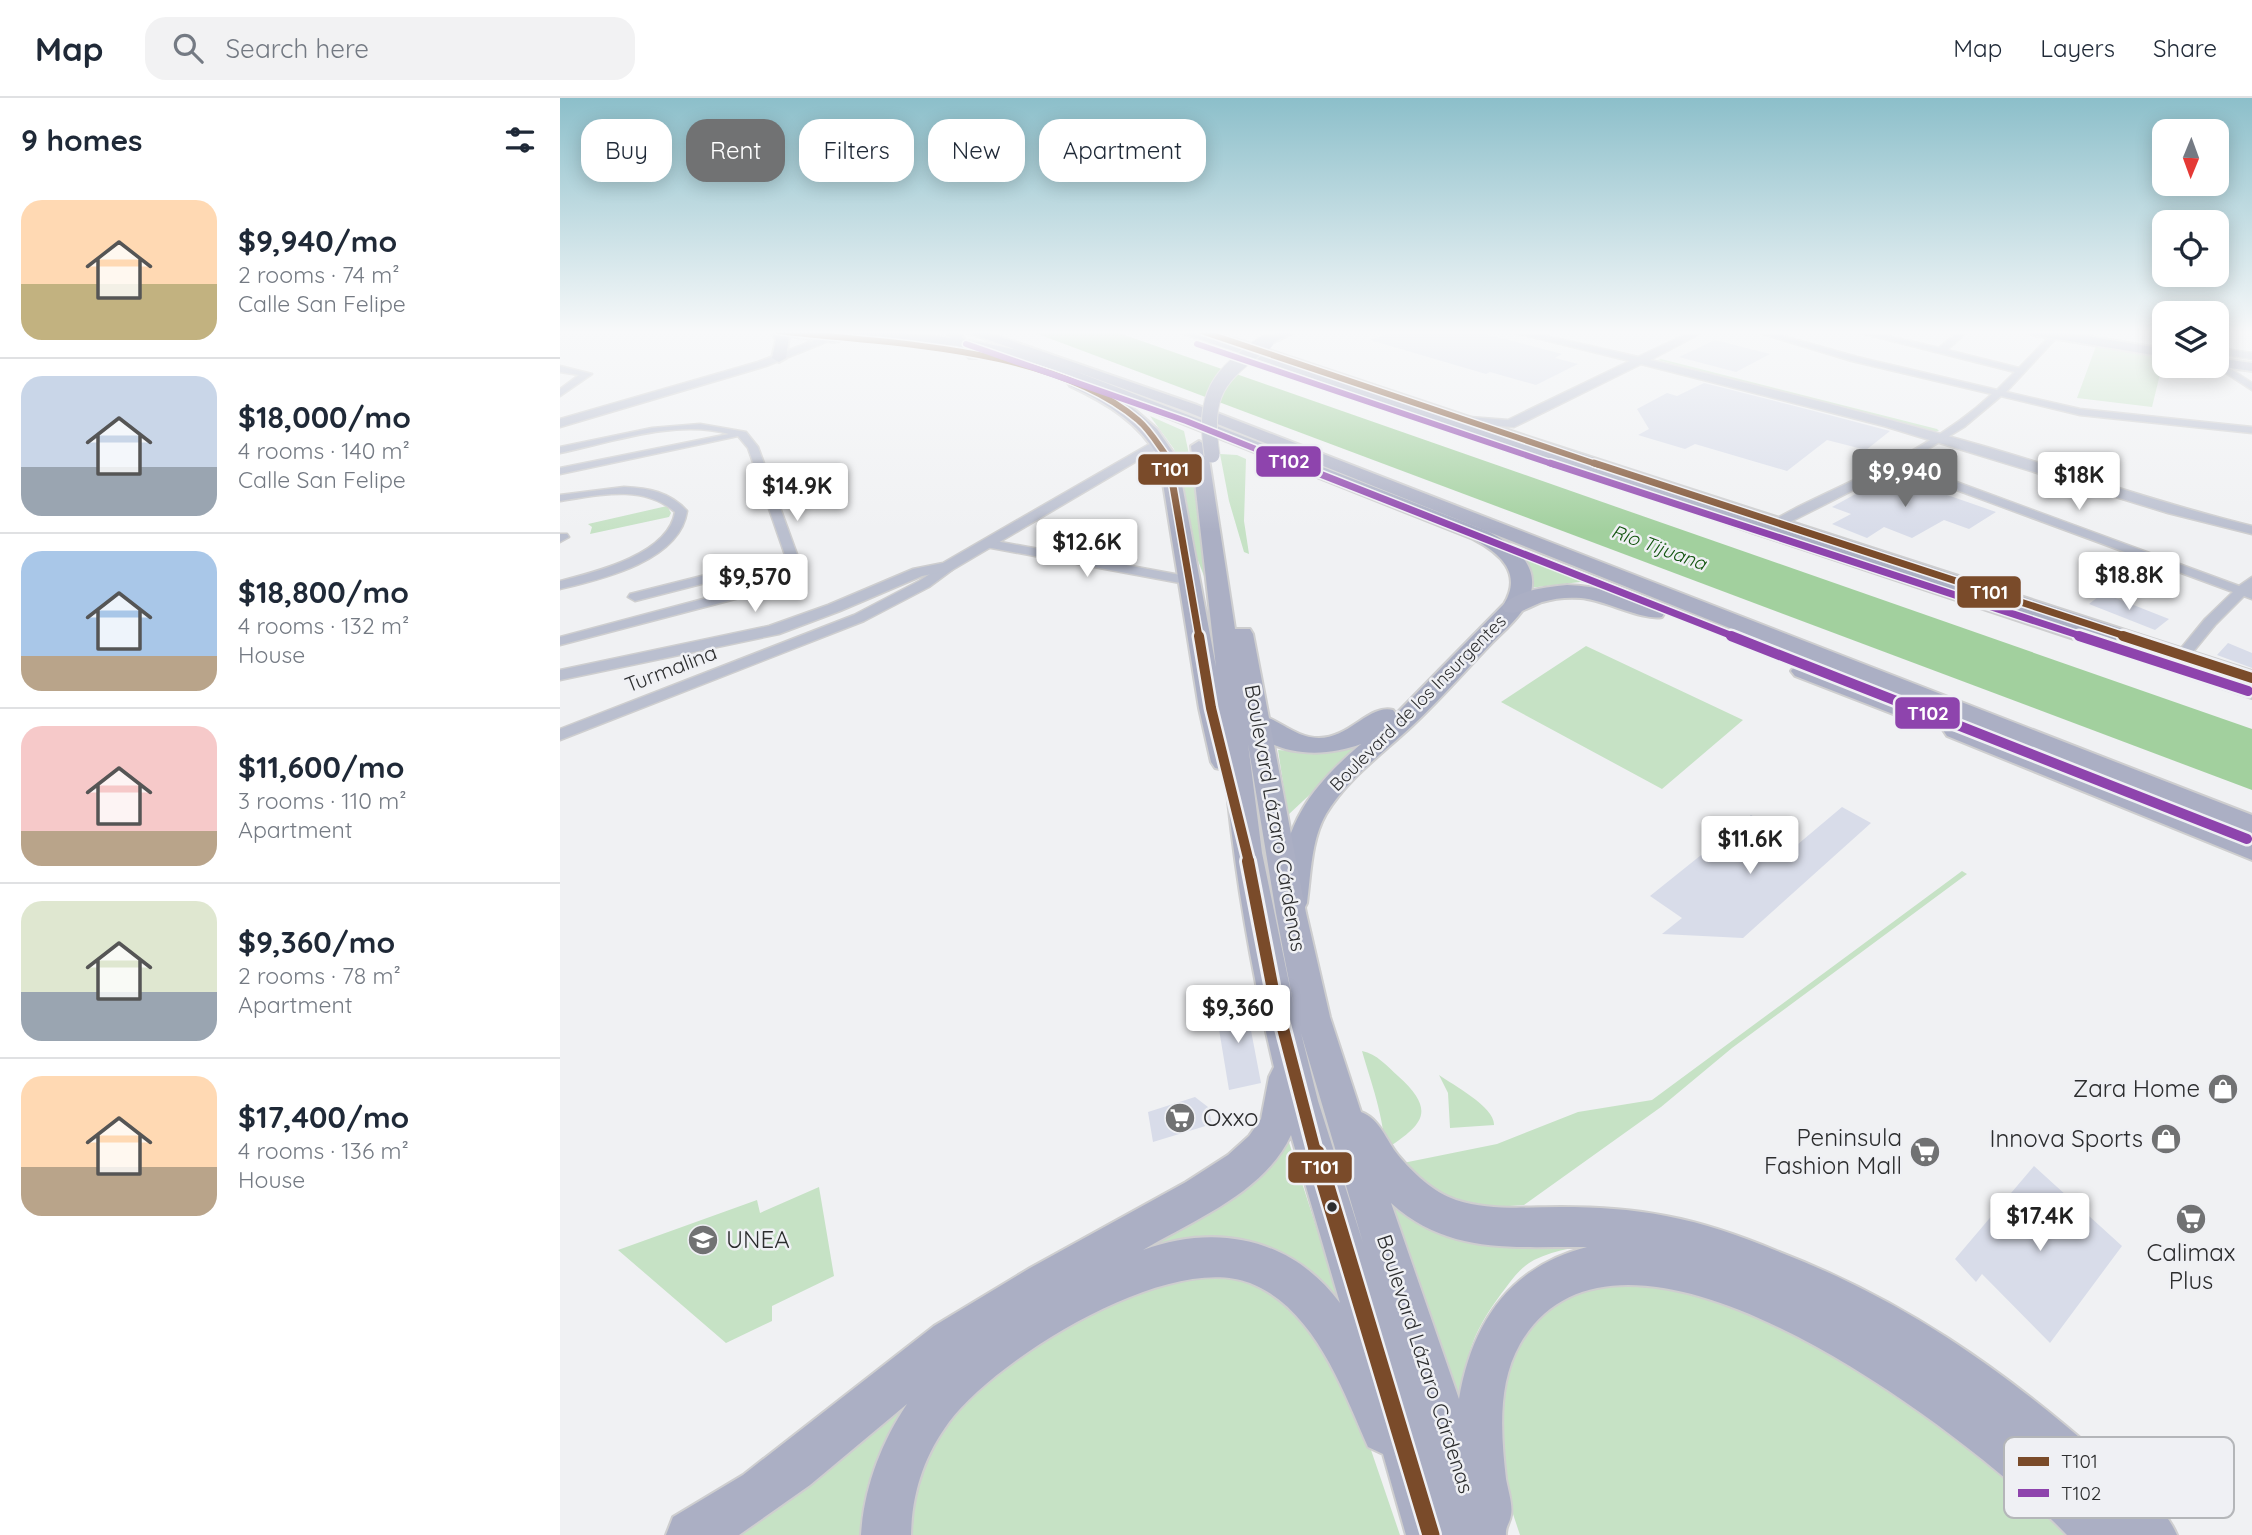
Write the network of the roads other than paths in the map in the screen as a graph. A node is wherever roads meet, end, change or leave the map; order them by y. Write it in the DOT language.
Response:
graph roads {
  1 [pos="642,398"];
  2 [pos="1104,398"];
  3 [pos="1118,398"];
  4 [pos="1132,398"];
  5 [pos="1158,398"];
  6 [pos="1211,398"];
  7 [pos="1381,398"];
  8 [pos="1402,398"];
  9 [pos="1563,398"];
  10 [pos="1804,398"];
  11 [pos="1996,398"];
  12 [pos="2020,398"];
  13 [pos="1469,421"];
  14 [pos="560,422"];
  15 [pos="1510,424"];
  16 [pos="2252,429"];
  17 [pos="743,434"];
  18 [pos="1947,435"];
  19 [pos="1518,438"];
  20 [pos="1160,442"];
  21 [pos="560,450"];
  22 [pos="1206,451"];
  23 [pos="1895,463"];
  24 [pos="560,471"];
  25 [pos="1694,496"];
  26 [pos="560,498"];
  27 [pos="1779,523"];
  28 [pos="2252,530"];
  29 [pos="989,544"];
  30 [pos="792,557"];
  31 [pos="1854,559"];
  32 [pos="947,567"];
  33 [pos="1191,581"];
  34 [pos="560,585"];
  35 [pos="2249,589"];
  36 [pos="635,597"];
  37 [pos="1513,607"];
  38 [pos="1750,629"];
  39 [pos="560,641"];
  40 [pos="2183,654"];
  41 [pos="560,675"];
  42 [pos="2252,678"];
  43 [pos="2252,691"];
  44 [pos="1417,694"];
  45 [pos="1931,720"];
  46 [pos="1258,721"];
  47 [pos="560,734"];
  48 [pos="2252,826"];
  49 [pos="2252,850"];
  50 [pos="1247,853"];
  51 [pos="1291,913"];
  52 [pos="1295,1011"];
  53 [pos="2043,1437"];
  54 [pos="2004,1445"];
  55 [pos="2083,1518"];
  56 [pos="2133,1518"];
  57 [pos="691,1535"];
  58 [pos="886,1535"];
  59 [pos="1430,1535"];
  60 [pos="1481,1535"];
  61 [pos="1491,1535"];
  62 [pos="2100,1535"];
  63 [pos="2152,1535"];
  1 -- 14 [label="street"];
  2 -- 20 [label="highway"];
  3 -- 44 [label="main road, Boulevard de los Insurgentes"];
  4 -- 37 [label="main road, Boulevard de los Insurgentes"];
  5 -- 38 [label="highway"];
  6 -- 22 [label="highway, bridge"];
  7 -- 31 [label="highway"];
  8 -- 13 [label="main road"];
  9 -- 15 [label="street"];
  10 -- 18 [label="street"];
  11 -- 18 [label="street"];
  12 -- 16 [label="street"];
  13 -- 15 [label="street"];
  13 -- 19 [label="main road"];
  15 -- 19 [label="street"];
  17 -- 21 [label="street"];
  17 -- 24 [label="street"];
  17 -- 30 [label="street"];
  18 -- 23 [label="street"];
  18 -- 28 [label="street"];
  19 -- 25 [label="main road"];
  20 -- 29 [label="street"];
  20 -- 33 [label="highway"];
  22 -- 46 [label="highway, Boulevard Lázaro Cárdenas"];
  22 -- 50 [label="highway, Boulevard Lázaro Cárdenas"];
  23 -- 27 [label="street"];
  23 -- 35 [label="street"];
  25 -- 27 [label="main road"];
  25 -- 31 [label="highway"];
  26 -- 34 [label="street"];
  27 -- 40 [label="main road"];
  29 -- 32 [label="street"];
  29 -- 33 [label="street"];
  30 -- 36 [label="street"];
  30 -- 39 [label="street"];
  31 -- 43 [label="highway"];
  32 -- 41 [label="street"];
  32 -- 47 [label="street, Turmalina"];
  33 -- 50 [label="highway"];
  35 -- 40 [label="street"];
  37 -- 44 [label="main road, Boulevard de los Insurgentes"];
  37 -- 45 [label="highway"];
  38 -- 45 [label="highway"];
  38 -- 48 [label="highway"];
  40 -- 42 [label="main road"];
  44 -- 46 [label="main road, Boulevard de los Insurgentes"];
  44 -- 51 [label="main road, Boulevard de los Insurgentes"];
  45 -- 49 [label="highway"];
  46 -- 51 [label="highway, Boulevard Lázaro Cárdenas"];
  50 -- 52 [label="highway, Boulevard Lázaro Cárdenas"];
  51 -- 52 [label="highway, Boulevard Lázaro Cárdenas"];
  52 -- 53 [label="highway"];
  52 -- 57 [label="highway"];
  52 -- 59 [label="highway, Boulevard Lázaro Cárdenas"];
  52 -- 60 [label="highway, Boulevard Lázaro Cárdenas"];
  54 -- 61 [label="highway"];
  55 -- 62 [label="highway"];
  56 -- 63 [label="highway"];
  58 -- 59 [label="highway"];
}
